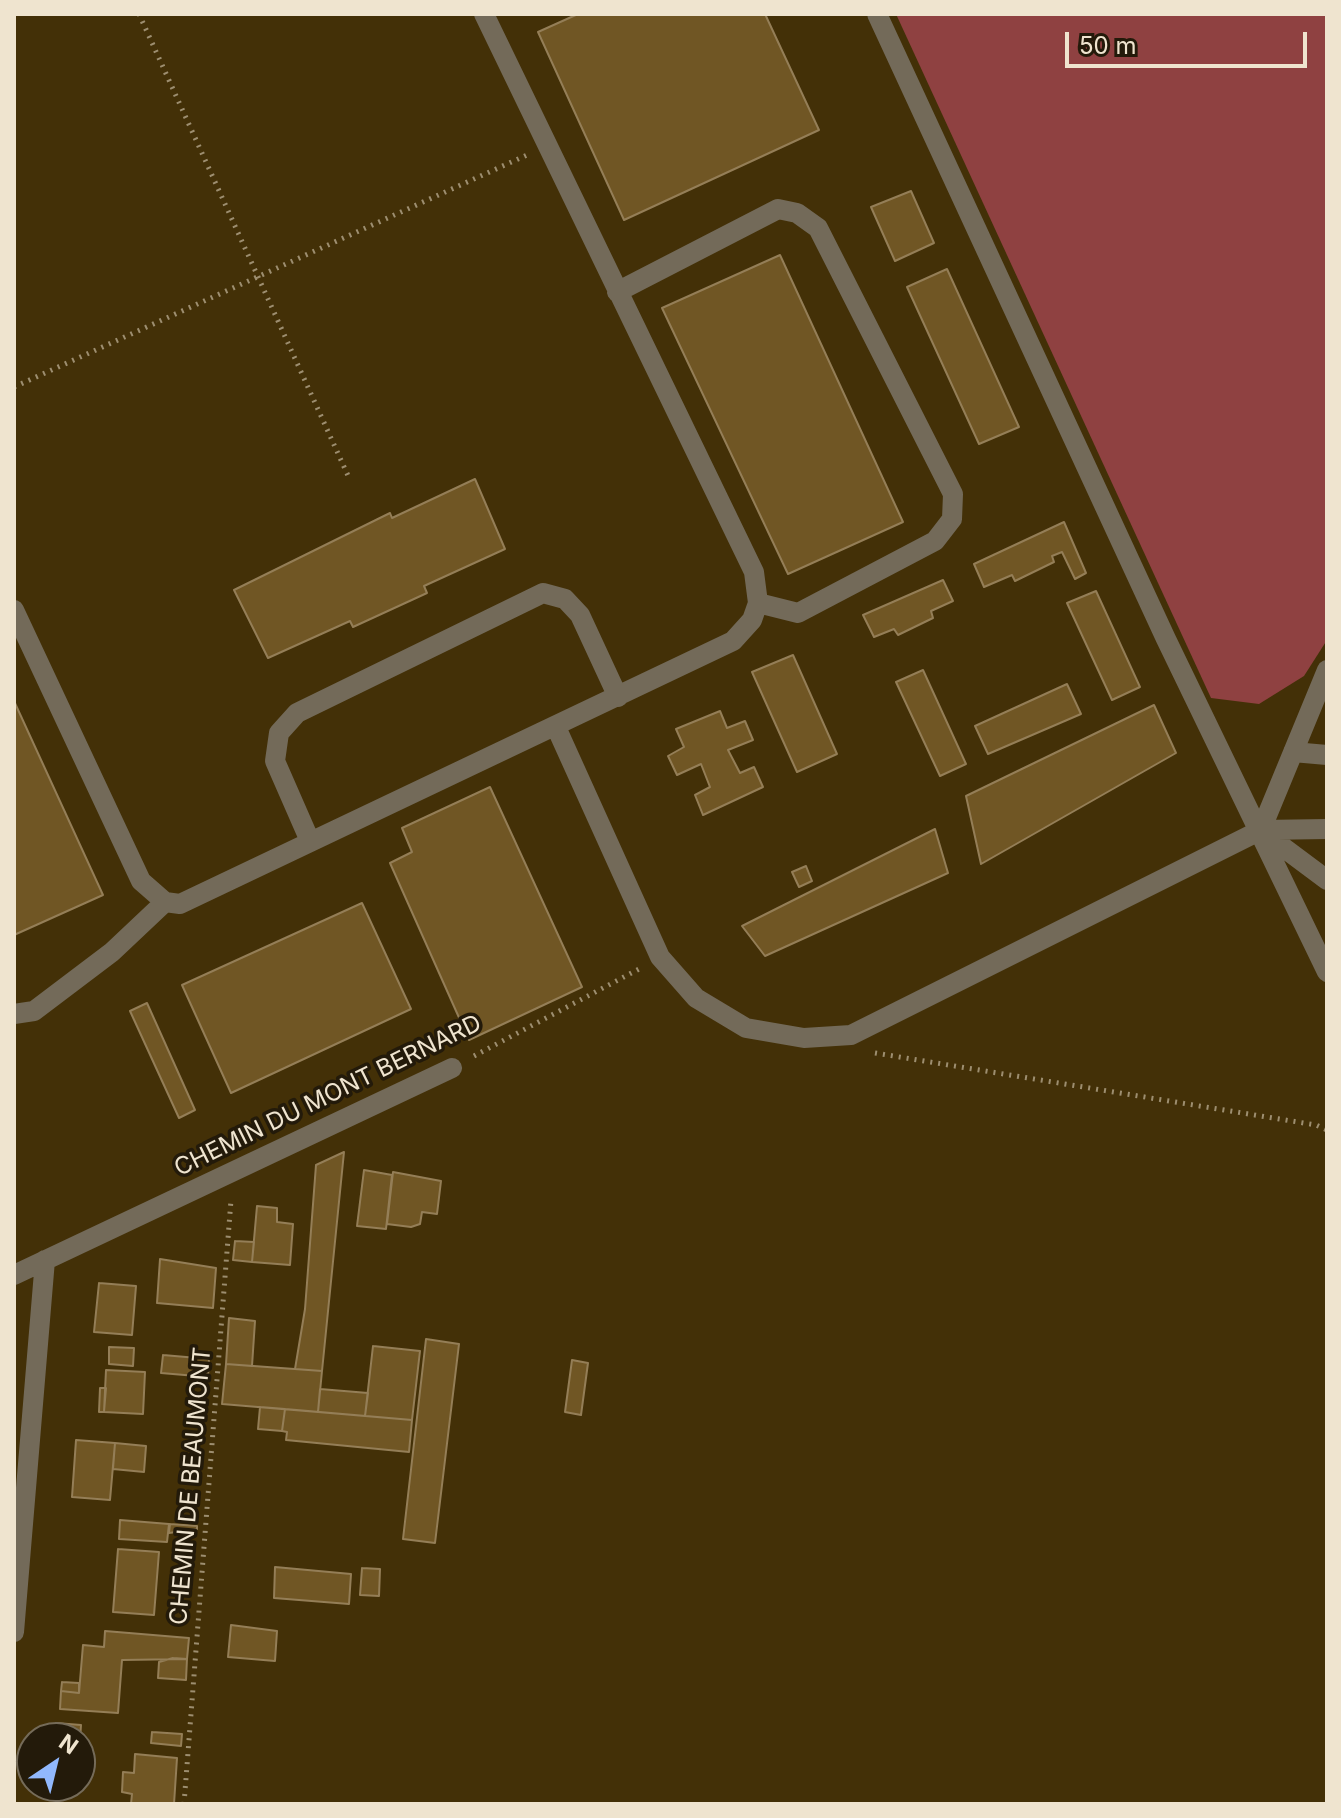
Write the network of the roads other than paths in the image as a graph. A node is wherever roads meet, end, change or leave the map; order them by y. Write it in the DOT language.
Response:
graph roads {
  1 [pos="484,14"];
  2 [pos="877,14"];
  3 [pos="617,292"];
  4 [pos="758,603"];
  5 [pos="14,610"];
  6 [pos="1327,670"];
  7 [pos="618,697"];
  8 [pos="556,727"];
  9 [pos="1293,752"];
  10 [pos="1327,755"];
  11 [pos="1327,829"];
  12 [pos="1261,830"];
  13 [pos="310,841"];
  14 [pos="1327,880"];
  15 [pos="165,902"];
  16 [pos="1327,972"];
  17 [pos="14,1014"];
  18 [pos="452,1068"];
  19 [pos="45,1260"];
  20 [pos="14,1275"];
  21 [pos="14,1632"];
  1 -- 3 [label="street"];
  2 -- 12 [label="street"];
  3 -- 4 [label="street"];
  3 -- 4 [label="street"];
  4 -- 7 [label="street"];
  5 -- 15 [label="street"];
  6 -- 9 [label="street"];
  7 -- 8 [label="street"];
  7 -- 13 [label="street"];
  8 -- 12 [label="street"];
  8 -- 13 [label="street"];
  9 -- 10 [label="street"];
  9 -- 12 [label="street"];
  11 -- 12 [label="street"];
  12 -- 14 [label="street"];
  12 -- 16 [label="street"];
  13 -- 15 [label="street"];
  15 -- 17 [label="street"];
  18 -- 19 [label="street, CHEMIN DU MONT BERNARD"];
  19 -- 20 [label="street, CHEMIN DU MONT BERNARD"];
  19 -- 21 [label="street"];
}
